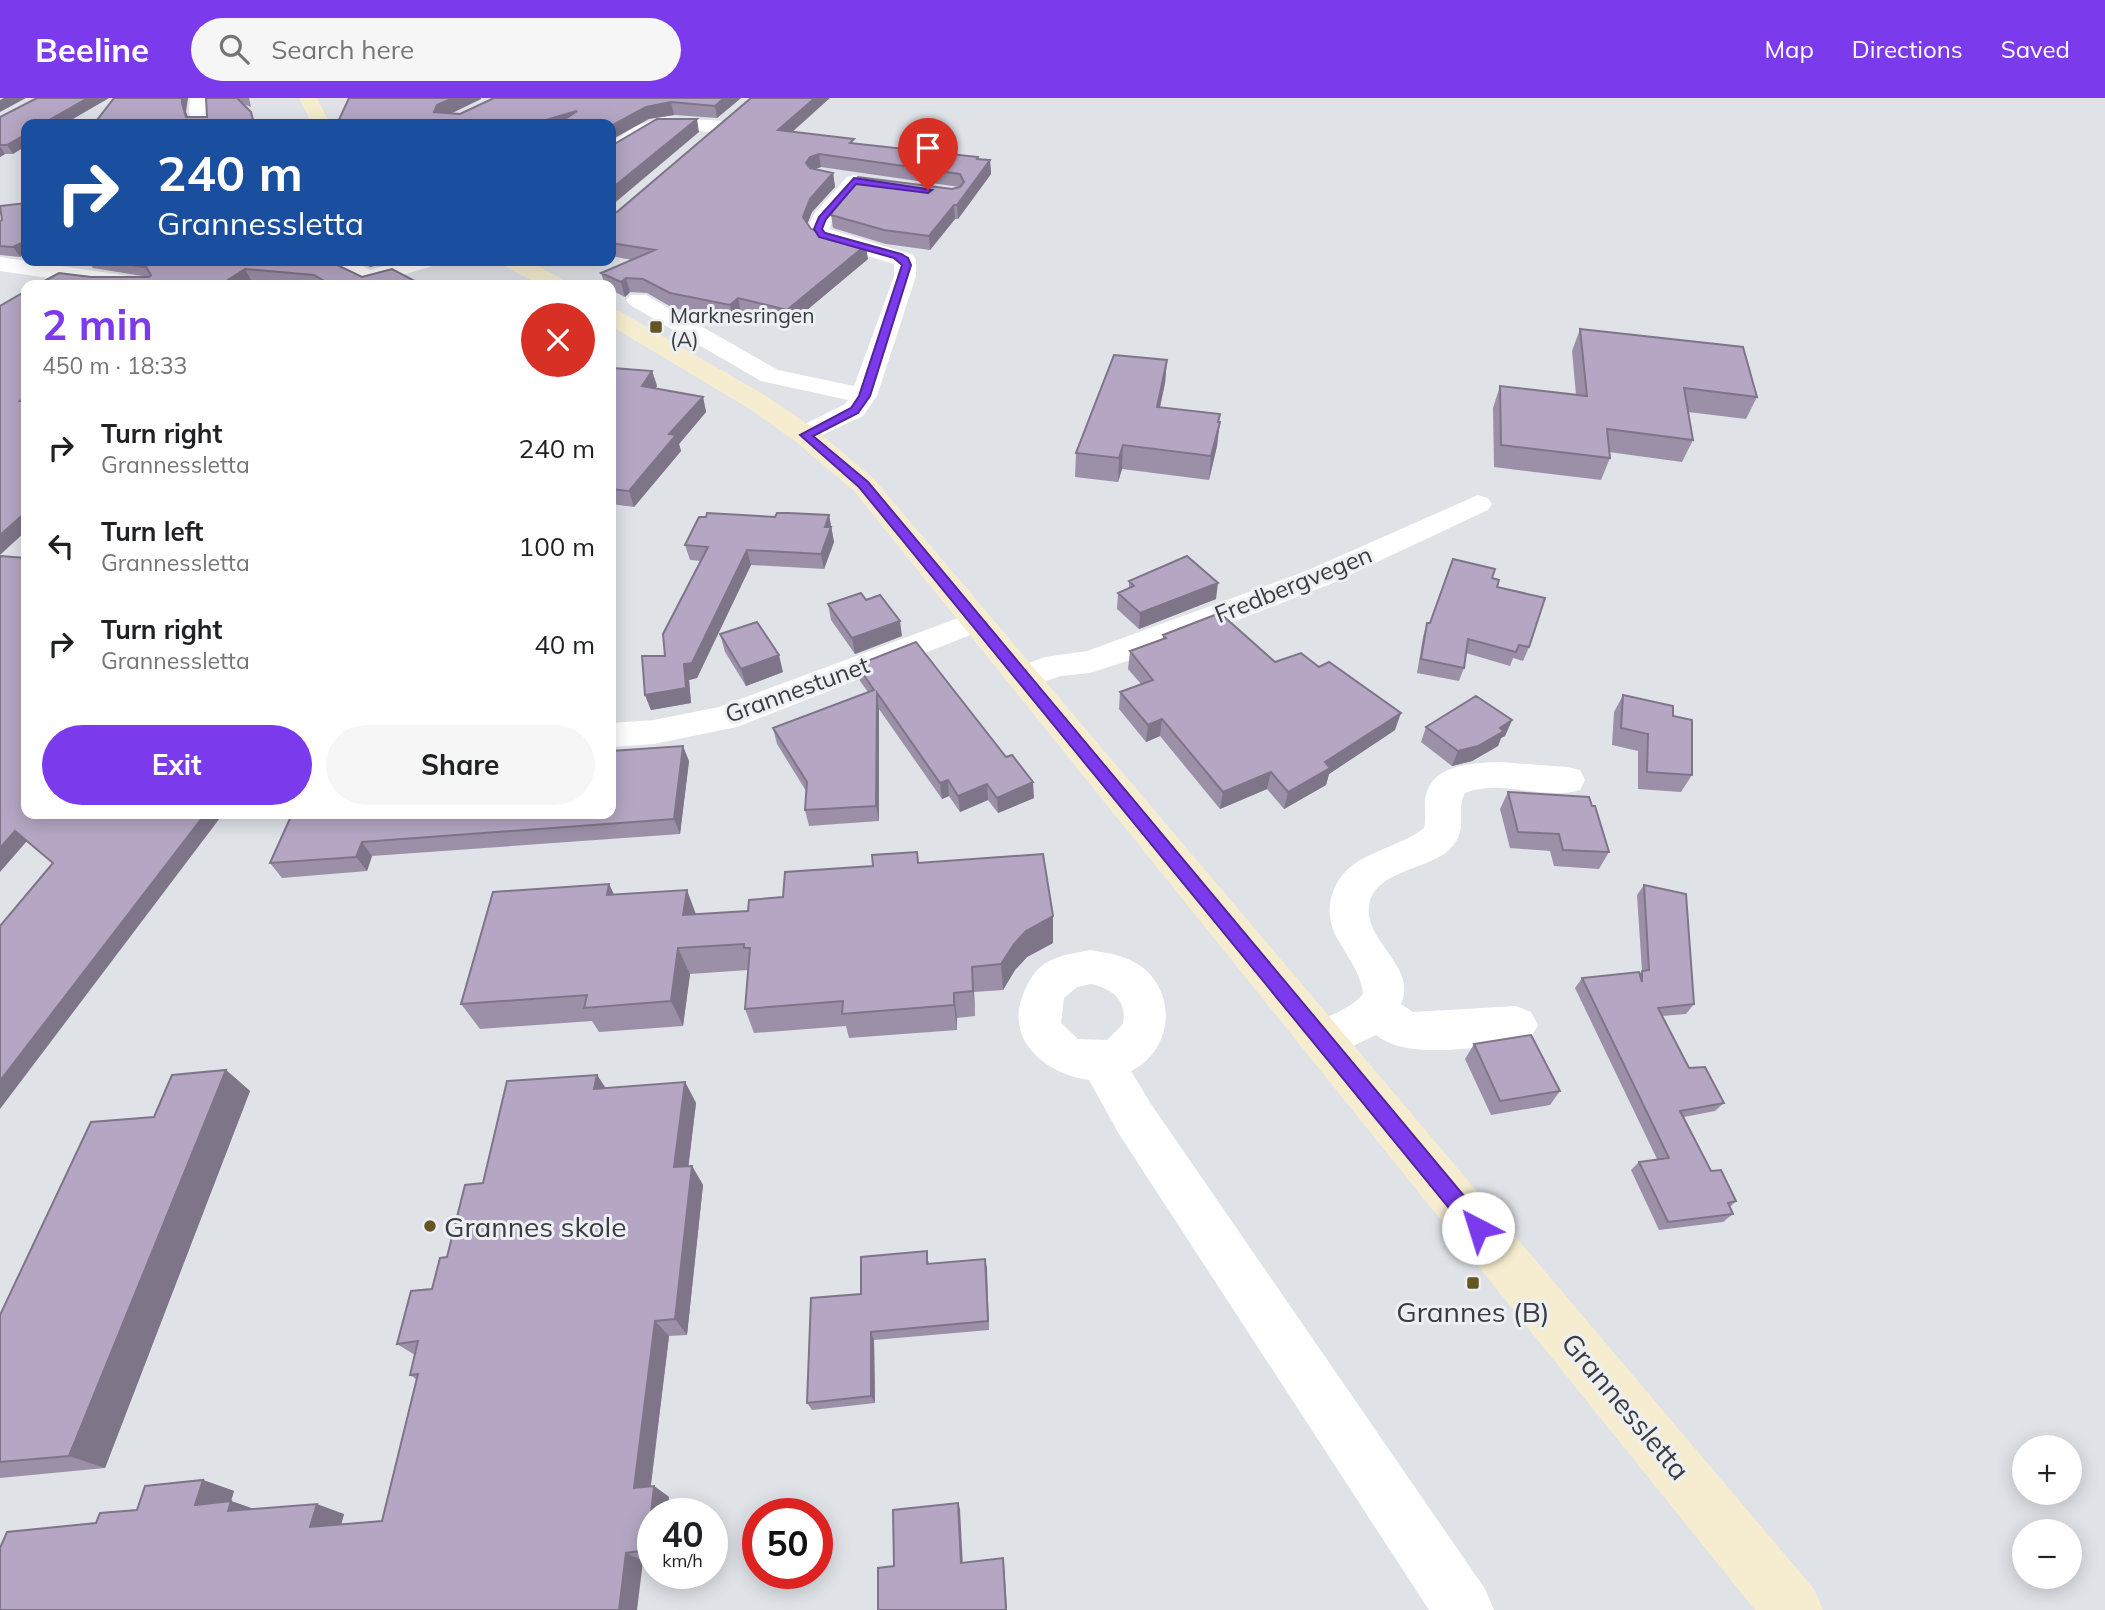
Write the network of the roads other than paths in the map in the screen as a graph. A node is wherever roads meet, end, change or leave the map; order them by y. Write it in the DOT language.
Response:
graph roads {
  1 [pos="199,98"];
  2 [pos="308,98"];
  3 [pos="740,113"];
  4 [pos="201,119"];
  5 [pos="318,119"];
  6 [pos="723,127"];
  7 [pos="702,144"];
  8 [pos="616,148"];
  9 [pos="879,184"];
  10 [pos="0,264"];
  11 [pos="342,266"];
  12 [pos="396,266"];
  13 [pos="409,266"];
  14 [pos="522,266"];
  15 [pos="109,280"];
  16 [pos="356,280"];
  17 [pos="363,280"];
  18 [pos="364,280"];
  19 [pos="547,280"];
  20 [pos="624,308"];
  21 [pos="864,396"];
  22 [pos="805,435"];
  23 [pos="1478,504"];
  24 [pos="977,621"];
  25 [pos="1024,677"];
  26 [pos="616,736"];
  27 [pos="1567,780"];
  28 [pos="1377,1010"];
  29 [pos="1516,1025"];
  30 [pos="1323,1041"];
  31 [pos="1102,1061"];
  32 [pos="1464,1610"];
  33 [pos="1793,1610"];
  1 -- 4 [label="street"];
  2 -- 5 [label="main road"];
  3 -- 6 [label="street"];
  6 -- 7 [label="street"];
  6 -- 8 [label="street"];
  9 -- 21 [label="street"];
  10 -- 15 [label="street"];
  11 -- 16 [label="street"];
  12 -- 17 [label="street"];
  13 -- 18 [label="street"];
  14 -- 19 [label="main road"];
  20 -- 21 [label="street, Grannessletta"];
  20 -- 22 [label="main road, Grannessletta"];
  21 -- 22 [label="street"];
  22 -- 24 [label="main road, Grannessletta"];
  23 -- 25 [label="street, Fredbergvegen"];
  24 -- 25 [label="main road, Grannessletta"];
  24 -- 26 [label="street, Grannestunet"];
  25 -- 30 [label="main road, Grannessletta"];
  27 -- 28 [label="street"];
  28 -- 29 [label="street"];
  28 -- 30 [label="street"];
  30 -- 33 [label="main road, Grannessletta"];
  31 -- 32 [label="street"];
}
